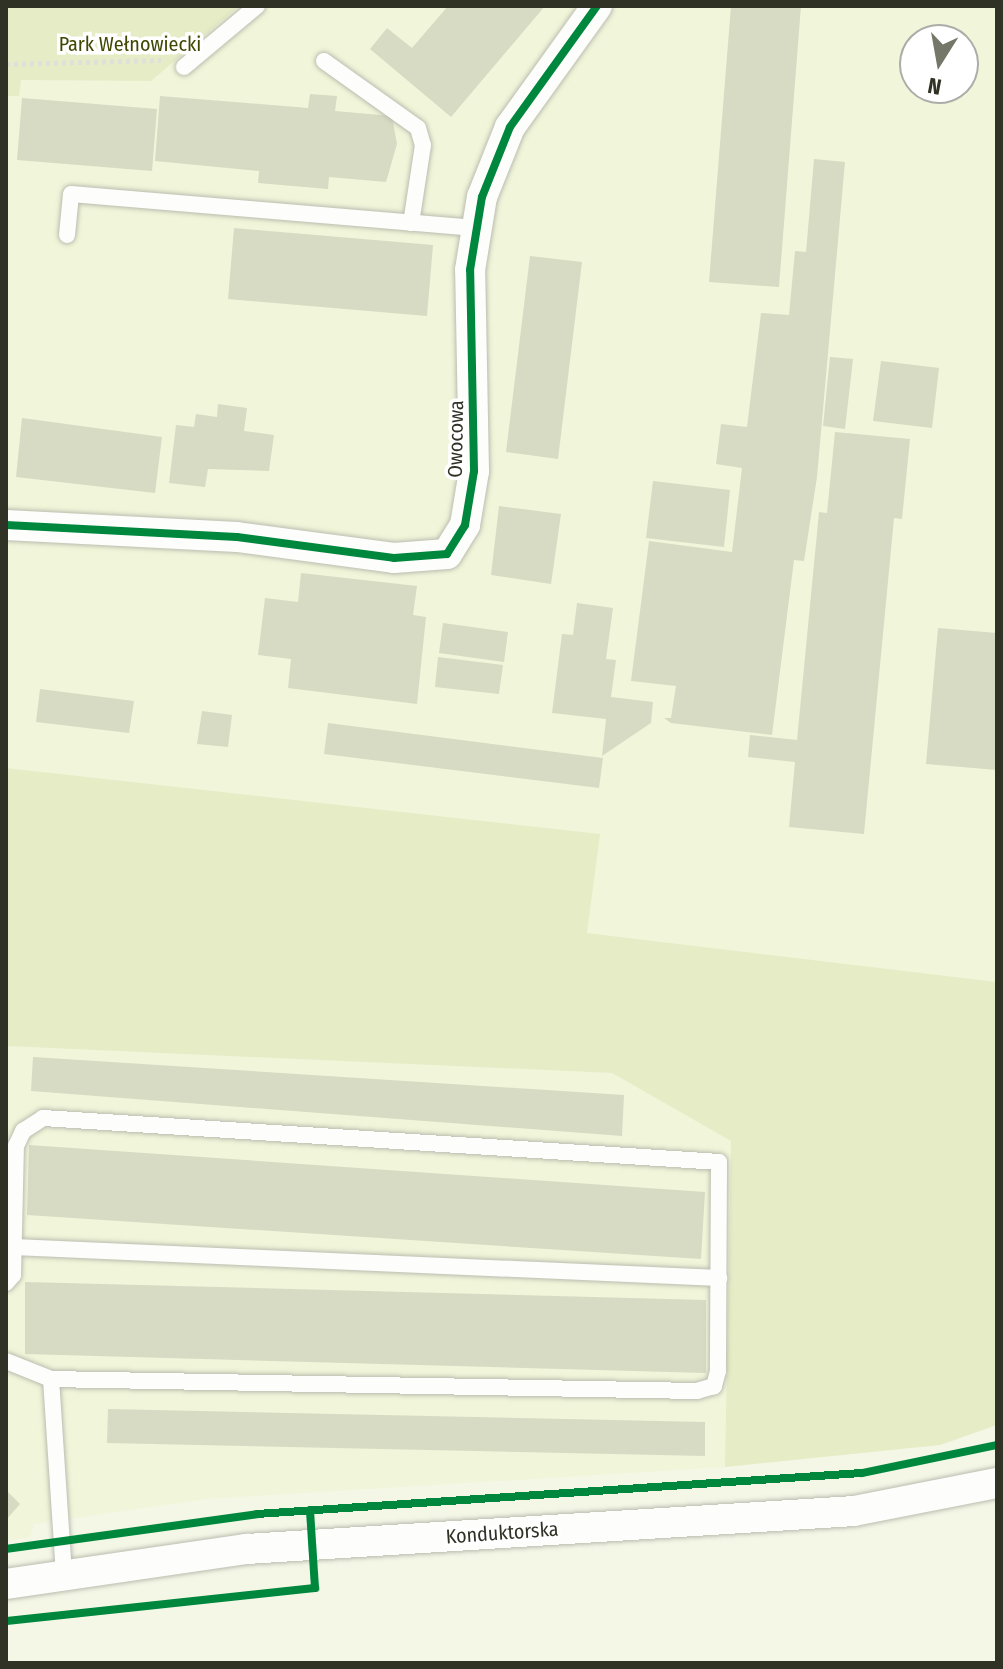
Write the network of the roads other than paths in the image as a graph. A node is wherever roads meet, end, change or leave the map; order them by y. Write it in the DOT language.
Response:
graph roads {
  1 [pos="257,6"];
  2 [pos="597,6"];
  3 [pos="324,61"];
  4 [pos="184,67"];
  5 [pos="411,223"];
  6 [pos="476,228"];
  7 [pos="67,235"];
  8 [pos="6,525"];
  9 [pos="14,1247"];
  10 [pos="719,1278"];
  11 [pos="6,1283"];
  12 [pos="6,1361"];
  13 [pos="51,1379"];
  14 [pos="997,1483"];
  15 [pos="64,1574"];
  16 [pos="6,1584"];
  1 -- 4 [label="lane"];
  2 -- 6 [label="street, Owocowa"];
  3 -- 5 [label="lane"];
  5 -- 6 [label="lane"];
  5 -- 7 [label="lane"];
  6 -- 8 [label="street, Owocowa"];
  9 -- 10 [label="lane"];
  9 -- 10 [label="lane"];
  9 -- 11 [label="lane"];
  10 -- 13 [label="lane"];
  12 -- 13 [label="lane"];
  13 -- 15 [label="lane"];
  14 -- 15 [label="street, Konduktorska"];
  15 -- 16 [label="street, Konduktorska"];
}
